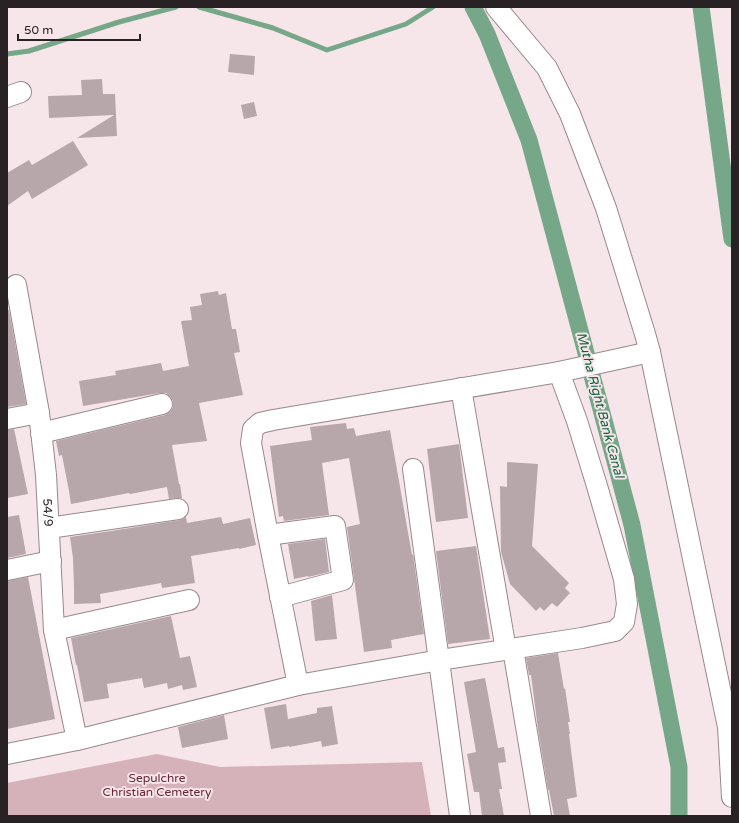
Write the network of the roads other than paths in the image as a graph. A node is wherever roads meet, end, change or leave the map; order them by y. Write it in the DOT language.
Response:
graph roads {
  1 [pos="496,7"];
  2 [pos="16,285"];
  3 [pos="650,352"];
  4 [pos="566,370"];
  5 [pos="461,388"];
  6 [pos="162,404"];
  7 [pos="39,413"];
  8 [pos="7,419"];
  9 [pos="41,433"];
  10 [pos="413,469"];
  11 [pos="178,509"];
  12 [pos="50,528"];
  13 [pos="268,535"];
  14 [pos="51,561"];
  15 [pos="7,570"];
  16 [pos="280,597"];
  17 [pos="189,600"];
  18 [pos="54,630"];
  19 [pos="509,649"];
  20 [pos="440,660"];
  21 [pos="298,686"];
  22 [pos="77,740"];
  23 [pos="7,754"];
  24 [pos="732,797"];
  25 [pos="460,816"];
  26 [pos="541,816"];
  1 -- 3 [label="street"];
  2 -- 7 [label="street, 54/9"];
  3 -- 4 [label="street"];
  3 -- 24 [label="street"];
  4 -- 5 [label="street"];
  4 -- 19 [label="street"];
  5 -- 13 [label="street"];
  5 -- 19 [label="street"];
  6 -- 9 [label="street"];
  7 -- 8 [label="street"];
  7 -- 9 [label="street, 54/9"];
  9 -- 12 [label="street, 54/9"];
  10 -- 20 [label="street"];
  11 -- 12 [label="street"];
  12 -- 14 [label="street, 54/9"];
  13 -- 16 [label="street"];
  13 -- 16 [label="street"];
  14 -- 15 [label="street"];
  14 -- 18 [label="street, 54/9"];
  16 -- 21 [label="street"];
  17 -- 18 [label="street"];
  18 -- 22 [label="street, 54/9"];
  19 -- 20 [label="street"];
  19 -- 26 [label="street"];
  20 -- 21 [label="street"];
  20 -- 25 [label="street"];
  21 -- 22 [label="street"];
  22 -- 23 [label="street"];
}
